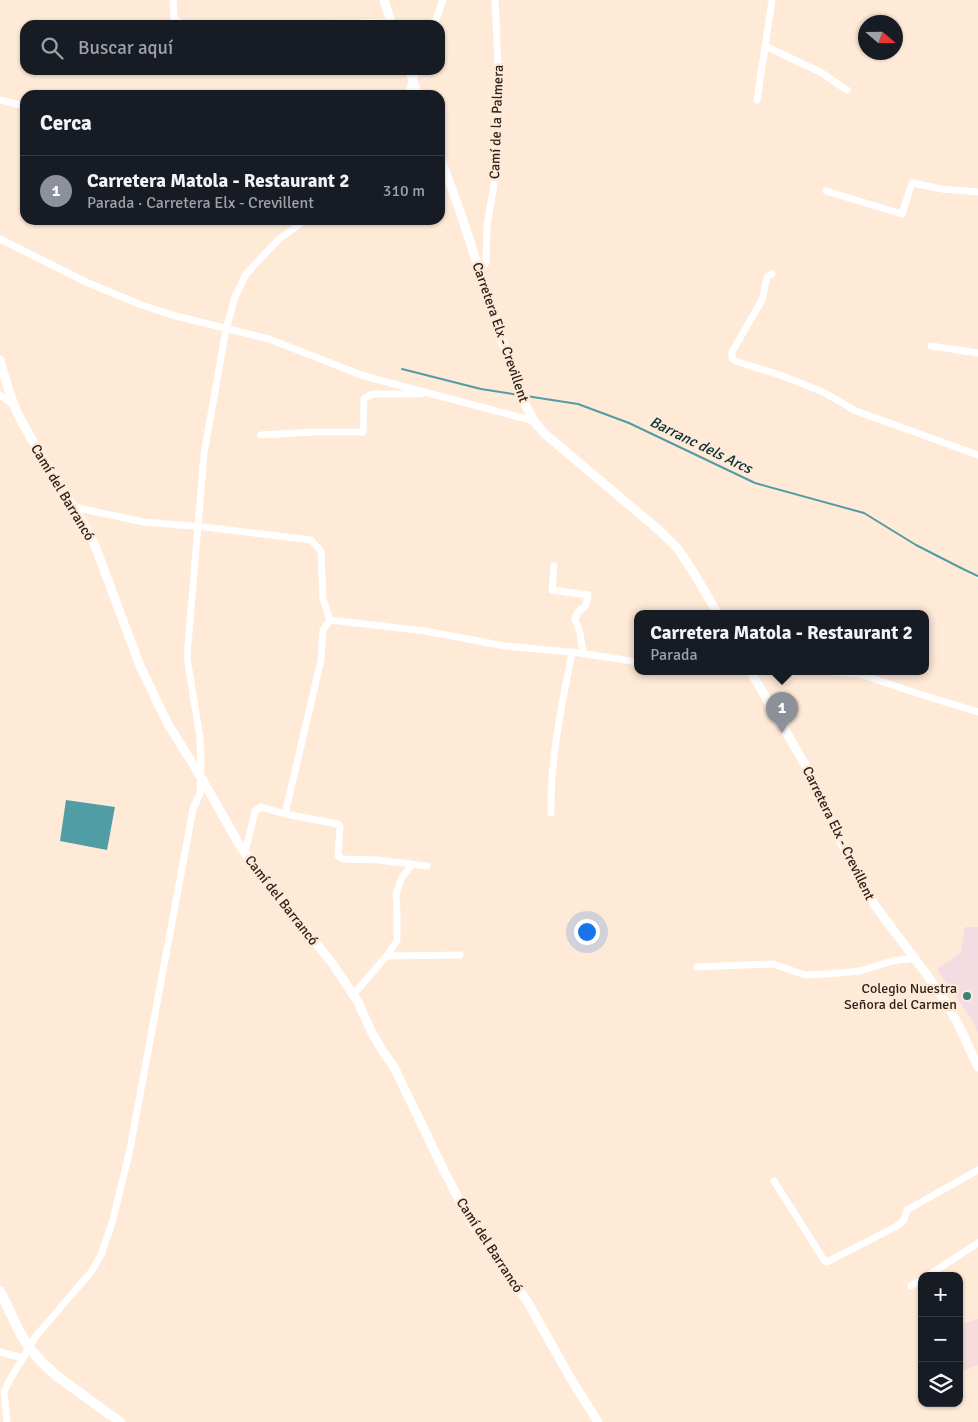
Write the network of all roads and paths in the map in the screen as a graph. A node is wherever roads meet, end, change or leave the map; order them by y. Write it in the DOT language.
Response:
graph roads {
  1 [pos="173,0"];
  2 [pos="384,0"];
  3 [pos="443,0"];
  4 [pos="495,0"];
  5 [pos="772,0"];
  6 [pos="176,20"];
  7 [pos="390,20"];
  8 [pos="436,20"];
  9 [pos="765,46"];
  10 [pos="411,75"];
  11 [pos="415,75"];
  12 [pos="413,81"];
  13 [pos="409,90"];
  14 [pos="416,90"];
  15 [pos="847,90"];
  16 [pos="0,100"];
  17 [pos="757,100"];
  18 [pos="20,105"];
  19 [pos="445,170"];
  20 [pos="826,190"];
  21 [pos="978,192"];
  22 [pos="299,225"];
  23 [pos="0,239"];
  24 [pos="480,272"];
  25 [pos="772,274"];
  26 [pos="226,329"];
  27 [pos="931,346"];
  28 [pos="978,352"];
  29 [pos="0,360"];
  30 [pos="0,394"];
  31 [pos="432,394"];
  32 [pos="15,407"];
  33 [pos="534,421"];
  34 [pos="261,435"];
  35 [pos="978,455"];
  36 [pos="73,507"];
  37 [pos="192,526"];
  38 [pos="204,527"];
  39 [pos="554,566"];
  40 [pos="716,610"];
  41 [pos="330,620"];
  42 [pos="572,652"];
  43 [pos="583,653"];
  44 [pos="634,661"];
  45 [pos="753,675"];
  46 [pos="863,675"];
  47 [pos="978,712"];
  48 [pos="201,777"];
  49 [pos="551,812"];
  50 [pos="285,814"];
  51 [pos="245,853"];
  52 [pos="412,864"];
  53 [pos="427,866"];
  54 [pos="460,955"];
  55 [pos="386,956"];
  56 [pos="915,958"];
  57 [pos="697,967"];
  58 [pos="353,995"];
  59 [pos="978,1067"];
  60 [pos="978,1170"];
  61 [pos="774,1181"];
  62 [pos="978,1243"];
  63 [pos="933,1272"];
  64 [pos="918,1282"];
  65 [pos="911,1286"];
  66 [pos="0,1291"];
  67 [pos="29,1348"];
  68 [pos="0,1352"];
  69 [pos="23,1358"];
  70 [pos="7,1422"];
  71 [pos="120,1422"];
  72 [pos="598,1422"];
  1 -- 6 [label="street"];
  2 -- 7 [label="street"];
  3 -- 8 [label="street"];
  4 -- 24 [label="street, Camí de la Palmera"];
  5 -- 9 [label="street"];
  9 -- 15 [label="street"];
  9 -- 17 [label="street"];
  10 -- 12 [label="street"];
  11 -- 12 [label="street"];
  12 -- 13 [label="street"];
  12 -- 14 [label="street"];
  16 -- 18 [label="street"];
  19 -- 24 [label="street, Carretera Elx - Crevillent"];
  20 -- 21 [label="street"];
  22 -- 26 [label="street"];
  23 -- 26 [label="street"];
  24 -- 33 [label="street, Carretera Elx - Crevillent"];
  25 -- 35 [label="street"];
  26 -- 31 [label="street"];
  26 -- 48 [label="street"];
  27 -- 28 [label="street"];
  29 -- 32 [label="street, Camí del Barrancó"];
  30 -- 32 [label="street"];
  31 -- 33 [label="street"];
  31 -- 34 [label="street"];
  32 -- 36 [label="street, Camí del Barrancó"];
  33 -- 40 [label="street, Carretera Elx - Crevillent"];
  36 -- 37 [label="street"];
  36 -- 48 [label="street, Camí del Barrancó"];
  38 -- 41 [label="street"];
  39 -- 43 [label="street"];
  41 -- 42 [label="street"];
  41 -- 50 [label="street"];
  42 -- 43 [label="street"];
  42 -- 49 [label="street"];
  43 -- 44 [label="street"];
  45 -- 56 [label="street, Carretera Elx - Crevillent"];
  46 -- 47 [label="street"];
  48 -- 51 [label="street, Camí del Barrancó"];
  48 -- 67 [label="street"];
  50 -- 51 [label="street"];
  50 -- 52 [label="street"];
  51 -- 58 [label="street, Camí del Barrancó"];
  52 -- 53 [label="street"];
  52 -- 55 [label="street"];
  54 -- 55 [label="street"];
  55 -- 58 [label="street"];
  56 -- 57 [label="street"];
  56 -- 59 [label="street, Carretera Elx - Crevillent"];
  58 -- 72 [label="street, Camí del Barrancó"];
  60 -- 61 [label="street"];
  62 -- 63 [label="street"];
  64 -- 65 [label="street"];
  66 -- 67 [label="main road"];
  67 -- 69 [label="street"];
  67 -- 71 [label="main road"];
  68 -- 69 [label="street"];
  69 -- 70 [label="street"];
}
